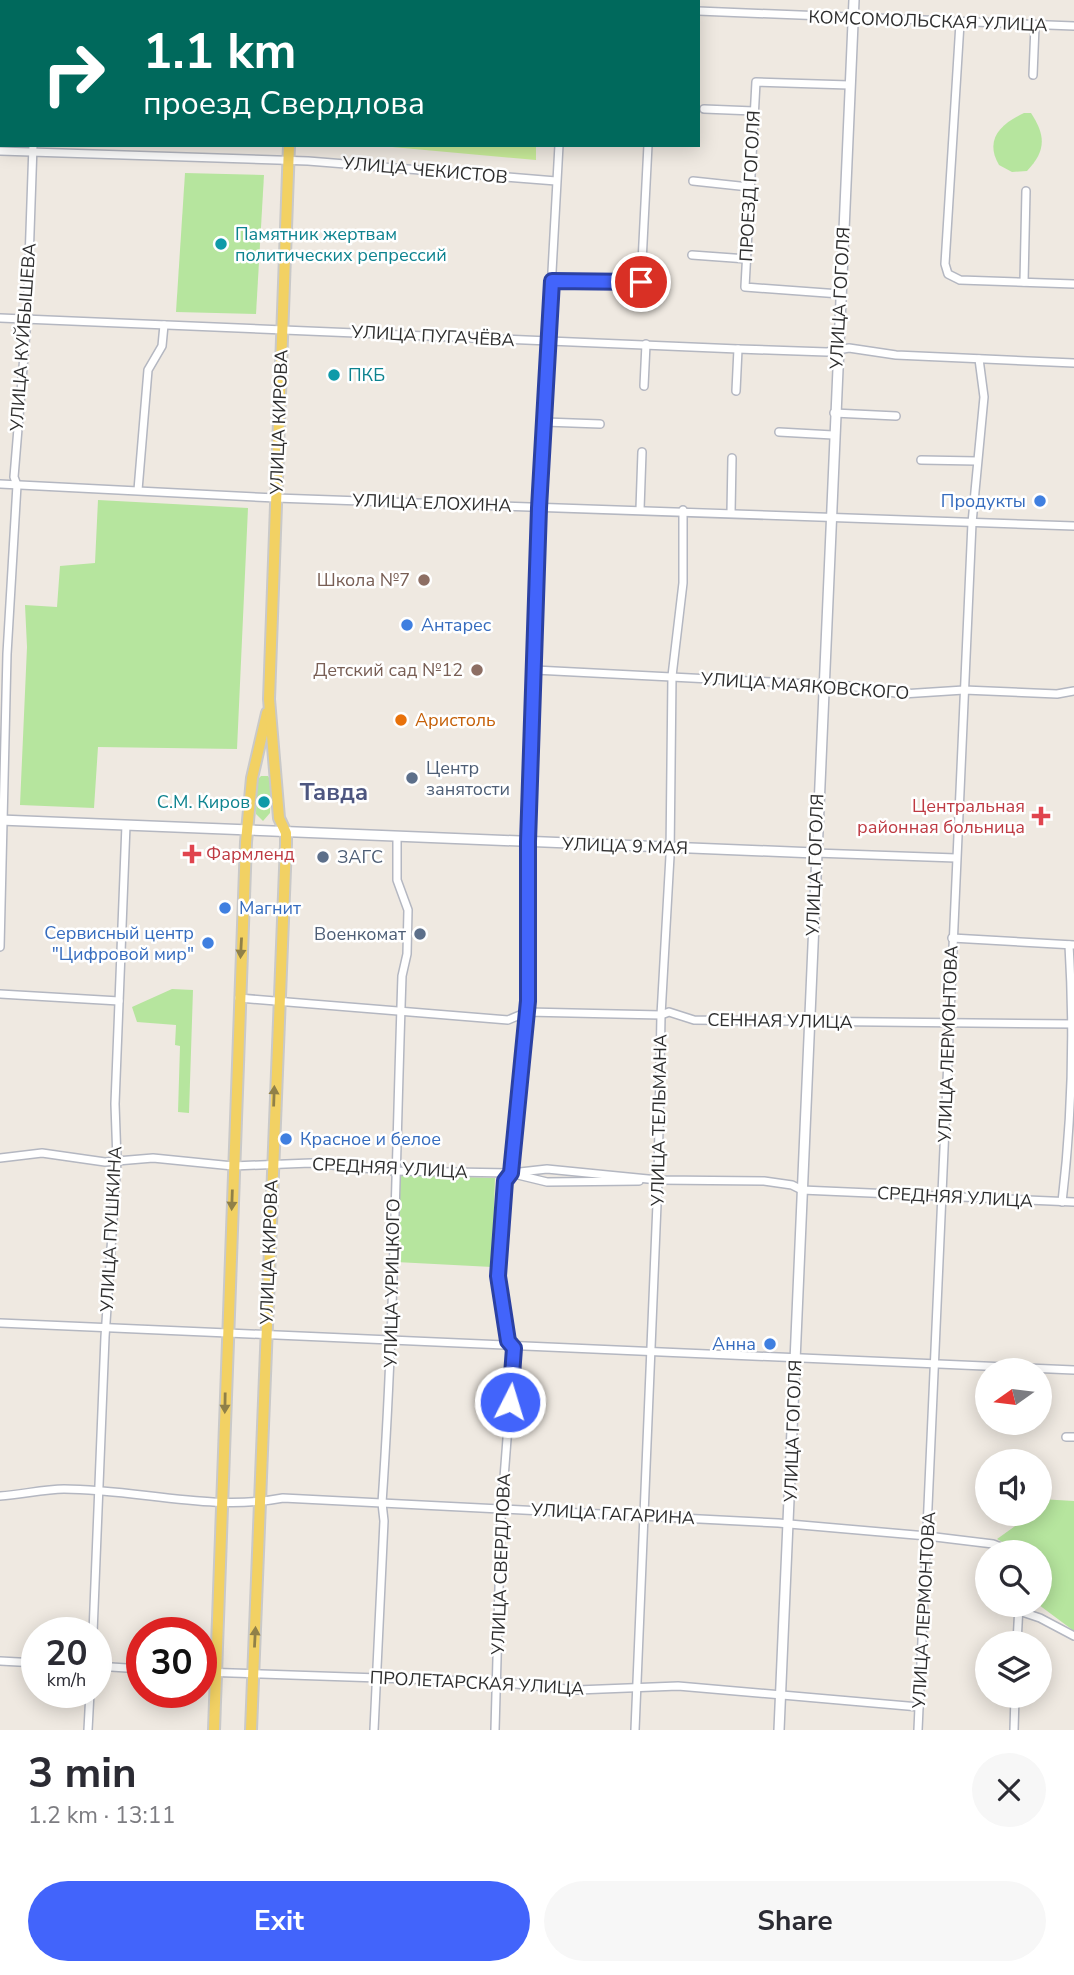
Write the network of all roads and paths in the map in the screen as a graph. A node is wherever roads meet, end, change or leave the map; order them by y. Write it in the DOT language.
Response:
graph roads {
  1 [pos="708,0"];
  2 [pos="853,0"];
  3 [pos="700,11"];
  4 [pos="707,12"];
  5 [pos="853,20"];
  6 [pos="960,23"];
  7 [pos="1035,26"];
  8 [pos="1074,26"];
  9 [pos="1033,75"];
  10 [pos="849,85"];
  11 [pos="704,109"];
  12 [pos="754,111"];
  13 [pos="289,147"];
  14 [pos="559,147"];
  15 [pos="648,147"];
  16 [pos="33,149"];
  17 [pos="0,151"];
  18 [pos="288,160"];
  19 [pos="556,181"];
  20 [pos="694,181"];
  21 [pos="749,187"];
  22 [pos="1026,191"];
  23 [pos="692,255"];
  24 [pos="747,259"];
  25 [pos="552,281"];
  26 [pos="1024,282"];
  27 [pos="1074,284"];
  28 [pos="840,293"];
  29 [pos="0,317"];
  30 [pos="26,319"];
  31 [pos="164,325"];
  32 [pos="283,328"];
  33 [pos="548,341"];
  34 [pos="646,344"];
  35 [pos="738,349"];
  36 [pos="838,349"];
  37 [pos="979,359"];
  38 [pos="1074,363"];
  39 [pos="644,386"];
  40 [pos="736,391"];
  41 [pos="834,413"];
  42 [pos="896,416"];
  43 [pos="545,422"];
  44 [pos="600,424"];
  45 [pos="779,432"];
  46 [pos="833,435"];
  47 [pos="642,452"];
  48 [pos="732,458"];
  49 [pos="921,460"];
  50 [pos="977,461"];
  51 [pos="0,484"];
  52 [pos="18,485"];
  53 [pos="138,490"];
  54 [pos="276,498"];
  55 [pos="539,508"];
  56 [pos="640,509"];
  57 [pos="683,510"];
  58 [pos="731,513"];
  59 [pos="830,517"];
  60 [pos="972,523"];
  61 [pos="1074,526"];
  62 [pos="4,654"];
  63 [pos="536,670"];
  64 [pos="672,676"];
  65 [pos="823,685"];
  66 [pos="964,690"];
  67 [pos="1074,691"];
  68 [pos="270,699"];
  69 [pos="278,776"];
  70 [pos="252,778"];
  71 [pos="1,820"];
  72 [pos="126,825"];
  73 [pos="247,831"];
  74 [pos="286,833"];
  75 [pos="397,838"];
  76 [pos="528,842"];
  77 [pos="669,848"];
  78 [pos="815,853"];
  79 [pos="956,858"];
  80 [pos="952,938"];
  81 [pos="1071,945"];
  82 [pos="0,947"];
  83 [pos="0,994"];
  84 [pos="239,998"];
  85 [pos="119,1001"];
  86 [pos="277,1002"];
  87 [pos="527,1012"];
  88 [pos="401,1013"];
  89 [pos="661,1016"];
  90 [pos="810,1021"];
  91 [pos="1073,1024"];
  92 [pos="949,1025"];
  93 [pos="0,1158"];
  94 [pos="117,1161"];
  95 [pos="233,1166"];
  96 [pos="272,1166"];
  97 [pos="394,1171"];
  98 [pos="511,1173"];
  99 [pos="658,1180"];
  100 [pos="802,1190"];
  101 [pos="942,1197"];
  102 [pos="1062,1202"];
  103 [pos="1074,1202"];
  104 [pos="0,1324"];
  105 [pos="105,1330"];
  106 [pos="227,1335"];
  107 [pos="266,1336"];
  108 [pos="393,1341"];
  109 [pos="514,1348"];
  110 [pos="651,1351"];
  111 [pos="796,1360"];
  112 [pos="936,1364"];
  113 [pos="1074,1370"];
  114 [pos="101,1492"];
  115 [pos="0,1496"];
  116 [pos="261,1502"];
  117 [pos="223,1503"];
  118 [pos="382,1503"];
  119 [pos="501,1509"];
  120 [pos="645,1515"];
  121 [pos="789,1526"];
  122 [pos="927,1536"];
  123 [pos="975,1542"];
  124 [pos="94,1617"];
  125 [pos="1038,1617"];
  126 [pos="1074,1636"];
  127 [pos="0,1661"];
  128 [pos="21,1662"];
  129 [pos="217,1673"];
  130 [pos="253,1675"];
  131 [pos="377,1678"];
  132 [pos="496,1682"];
  133 [pos="636,1686"];
  134 [pos="780,1695"];
  135 [pos="919,1707"];
  136 [pos="89,1708"];
  137 [pos="215,1708"];
  138 [pos="1015,1708"];
  139 [pos="88,1730"];
  140 [pos="214,1730"];
  141 [pos="251,1730"];
  142 [pos="374,1730"];
  143 [pos="495,1730"];
  144 [pos="635,1730"];
  145 [pos="779,1730"];
  146 [pos="918,1730"];
  147 [pos="1014,1730"];
  1 -- 4 [label="street"];
  2 -- 5 [label="street, УЛИЦА ГОГОЛЯ"];
  3 -- 4 [label="street, КОМСОМОЛЬСКАЯ УЛИЦА"];
  4 -- 5 [label="street, КОМСОМОЛЬСКАЯ УЛИЦА"];
  5 -- 6 [label="street, КОМСОМОЛЬСКАЯ УЛИЦА"];
  5 -- 10 [label="street, УЛИЦА ГОГОЛЯ"];
  6 -- 7 [label="street, КОМСОМОЛЬСКАЯ УЛИЦА"];
  6 -- 26 [label="street"];
  7 -- 8 [label="street, КОМСОМОЛЬСКАЯ УЛИЦА"];
  7 -- 9 [label="street"];
  10 -- 12 [label="street, ПРОЕЗД ГОГОЛЯ"];
  10 -- 28 [label="street, УЛИЦА ГОГОЛЯ"];
  11 -- 12 [label="street"];
  12 -- 21 [label="street, ПРОЕЗД ГОГОЛЯ"];
  13 -- 18 [label="main road, УЛИЦА КИРОВА"];
  14 -- 19 [label="street, УЛИЦА СВЕРДЛОВА"];
  15 -- 25 [label="street"];
  16 -- 17 [label="street, УЛИЦА ЧЕКИСТОВ"];
  16 -- 18 [label="street, УЛИЦА ЧЕКИСТОВ"];
  16 -- 30 [label="street, УЛИЦА КУЙБЫШЕВА"];
  18 -- 19 [label="street, УЛИЦА ЧЕКИСТОВ"];
  18 -- 32 [label="main road, УЛИЦА КИРОВА"];
  19 -- 25 [label="street, УЛИЦА СВЕРДЛОВА"];
  20 -- 21 [label="street"];
  21 -- 24 [label="street, ПРОЕЗД ГОГОЛЯ"];
  22 -- 26 [label="street"];
  23 -- 24 [label="street"];
  24 -- 28 [label="street, ПРОЕЗД ГОГОЛЯ"];
  25 -- 33 [label="street, УЛИЦА СВЕРДЛОВА"];
  26 -- 27 [label="street"];
  28 -- 36 [label="street, УЛИЦА ГОГОЛЯ"];
  29 -- 30 [label="street, УЛИЦА ПУГАЧЁВА"];
  30 -- 31 [label="street, УЛИЦА ПУГАЧЁВА"];
  30 -- 52 [label="street, УЛИЦА КУЙБЫШЕВА"];
  31 -- 32 [label="street, УЛИЦА ПУГАЧЁВА"];
  31 -- 53 [label="street"];
  32 -- 33 [label="street, УЛИЦА ПУГАЧЁВА"];
  32 -- 54 [label="main road, УЛИЦА КИРОВА"];
  33 -- 34 [label="street, УЛИЦА ПУГАЧЁВА"];
  33 -- 43 [label="street, УЛИЦА СВЕРДЛОВА"];
  34 -- 35 [label="street, УЛИЦА ПУГАЧЁВА"];
  34 -- 39 [label="street"];
  35 -- 36 [label="street, УЛИЦА ПУГАЧЁВА"];
  35 -- 40 [label="street"];
  36 -- 37 [label="street, УЛИЦА ПУГАЧЁВА"];
  36 -- 41 [label="street, УЛИЦА ГОГОЛЯ"];
  37 -- 38 [label="street, УЛИЦА ПУГАЧЁВА"];
  37 -- 50 [label="street, УЛИЦА ЛЕРМОНТОВА"];
  41 -- 42 [label="street"];
  41 -- 46 [label="street, УЛИЦА ГОГОЛЯ"];
  43 -- 44 [label="street"];
  43 -- 55 [label="street, УЛИЦА СВЕРДЛОВА"];
  45 -- 46 [label="street"];
  46 -- 59 [label="street, УЛИЦА ГОГОЛЯ"];
  47 -- 56 [label="street"];
  48 -- 58 [label="street"];
  49 -- 50 [label="street"];
  50 -- 60 [label="street, УЛИЦА ЛЕРМОНТОВА"];
  51 -- 52 [label="street, УЛИЦА ЕЛОХИНА"];
  52 -- 53 [label="street, УЛИЦА ЕЛОХИНА"];
  52 -- 62 [label="street, УЛИЦА КУЙБЫШЕВА"];
  53 -- 54 [label="street, УЛИЦА ЕЛОХИНА"];
  54 -- 55 [label="street, УЛИЦА ЕЛОХИНА"];
  54 -- 68 [label="main road, УЛИЦА КИРОВА"];
  55 -- 56 [label="street, УЛИЦА ЕЛОХИНА"];
  55 -- 63 [label="street, УЛИЦА СВЕРДЛОВА"];
  56 -- 57 [label="street, УЛИЦА ЕЛОХИНА"];
  57 -- 58 [label="street, УЛИЦА ЕЛОХИНА"];
  57 -- 64 [label="street, УЛИЦА ТЕЛЬМАНА"];
  58 -- 59 [label="street, УЛИЦА ЕЛОХИНА"];
  59 -- 60 [label="street, УЛИЦА ЕЛОХИНА"];
  59 -- 65 [label="street, УЛИЦА ГОГОЛЯ"];
  60 -- 61 [label="street, УЛИЦА ЕЛОХИНА"];
  60 -- 66 [label="street, УЛИЦА ЛЕРМОНТОВА"];
  62 -- 71 [label="street, УЛИЦА КУЙБЫШЕВА"];
  63 -- 64 [label="street, УЛИЦА МАЯКОВСКОГО"];
  63 -- 76 [label="street, УЛИЦА СВЕРДЛОВА"];
  64 -- 65 [label="street, УЛИЦА МАЯКОВСКОГО"];
  64 -- 77 [label="street, УЛИЦА ТЕЛЬМАНА"];
  65 -- 66 [label="street, УЛИЦА МАЯКОВСКОГО"];
  65 -- 78 [label="street, УЛИЦА ГОГОЛЯ"];
  66 -- 67 [label="street, УЛИЦА МАЯКОВСКОГО"];
  66 -- 79 [label="street, УЛИЦА ЛЕРМОНТОВА"];
  68 -- 69 [label="main road, УЛИЦА КИРОВА"];
  68 -- 70 [label="main road, УЛИЦА КИРОВА"];
  69 -- 70 [label="main road"];
  69 -- 74 [label="main road, УЛИЦА КИРОВА"];
  70 -- 73 [label="main road, УЛИЦА КИРОВА"];
  71 -- 72 [label="street, УЛИЦА 9 МАЯ"];
  71 -- 82 [label="street, УЛИЦА КУЙБЫШЕВА"];
  72 -- 73 [label="street, УЛИЦА 9 МАЯ"];
  72 -- 85 [label="street, УЛИЦА ПУШКИНА"];
  73 -- 74 [label="street, УЛИЦА 9 МАЯ"];
  73 -- 84 [label="main road, УЛИЦА КИРОВА, one-way"];
  74 -- 75 [label="street, УЛИЦА 9 МАЯ"];
  74 -- 86 [label="main road, УЛИЦА КИРОВА"];
  75 -- 76 [label="street, УЛИЦА 9 МАЯ"];
  75 -- 88 [label="street, УЛИЦА УРИЦКОГО"];
  76 -- 77 [label="street, УЛИЦА 9 МАЯ"];
  76 -- 87 [label="street, УЛИЦА СВЕРДЛОВА"];
  77 -- 78 [label="street, УЛИЦА 9 МАЯ"];
  77 -- 89 [label="street, УЛИЦА ТЕЛЬМАНА"];
  78 -- 79 [label="street, УЛИЦА 9 МАЯ"];
  78 -- 90 [label="street, УЛИЦА ГОГОЛЯ"];
  79 -- 80 [label="street, УЛИЦА ЛЕРМОНТОВА"];
  80 -- 81 [label="street"];
  80 -- 92 [label="street, УЛИЦА ЛЕРМОНТОВА"];
  81 -- 91 [label="street"];
  83 -- 85 [label="street"];
  84 -- 86 [label="street, СЕННАЯ УЛИЦА"];
  84 -- 95 [label="main road, УЛИЦА КИРОВА"];
  85 -- 94 [label="street, УЛИЦА ПУШКИНА"];
  86 -- 88 [label="street, СЕННАЯ УЛИЦА"];
  96 -- 86 [label="main road, УЛИЦА КИРОВА, one-way"];
  87 -- 88 [label="street, СЕННАЯ УЛИЦА"];
  87 -- 89 [label="street, СЕННАЯ УЛИЦА"];
  87 -- 98 [label="street, УЛИЦА СВЕРДЛОВА"];
  88 -- 97 [label="street, УЛИЦА УРИЦКОГО"];
  89 -- 90 [label="street, СЕННАЯ УЛИЦА"];
  89 -- 99 [label="street, УЛИЦА ТЕЛЬМАНА"];
  90 -- 92 [label="street, СЕННАЯ УЛИЦА"];
  90 -- 100 [label="street, УЛИЦА ГОГОЛЯ"];
  91 -- 92 [label="street, СЕННАЯ УЛИЦА"];
  91 -- 102 [label="street"];
  92 -- 101 [label="street, УЛИЦА ЛЕРМОНТОВА"];
  93 -- 94 [label="street, СРЕДНЯЯ УЛИЦА"];
  94 -- 95 [label="street, СРЕДНЯЯ УЛИЦА"];
  94 -- 105 [label="street, УЛИЦА ПУШКИНА"];
  95 -- 96 [label="street, СРЕДНЯЯ УЛИЦА"];
  95 -- 106 [label="main road, УЛИЦА КИРОВА, one-way"];
  96 -- 97 [label="street, СРЕДНЯЯ УЛИЦА"];
  96 -- 107 [label="main road, УЛИЦА КИРОВА"];
  97 -- 98 [label="street, СРЕДНЯЯ УЛИЦА"];
  97 -- 108 [label="street, УЛИЦА УРИЦКОГО"];
  98 -- 99 [label="street, СРЕДНЯЯ УЛИЦА"];
  98 -- 99 [label="street"];
  98 -- 109 [label="street, УЛИЦА СВЕРДЛОВА"];
  99 -- 100 [label="street, СРЕДНЯЯ УЛИЦА"];
  99 -- 110 [label="street, УЛИЦА ТЕЛЬМАНА"];
  100 -- 101 [label="street, СРЕДНЯЯ УЛИЦА"];
  100 -- 111 [label="street, УЛИЦА ГОГОЛЯ"];
  101 -- 102 [label="street, СРЕДНЯЯ УЛИЦА"];
  101 -- 112 [label="street, УЛИЦА ЛЕРМОНТОВА"];
  102 -- 103 [label="street, СРЕДНЯЯ УЛИЦА"];
  104 -- 105 [label="street"];
  105 -- 106 [label="street"];
  105 -- 114 [label="street, УЛИЦА ПУШКИНА"];
  106 -- 107 [label="street"];
  106 -- 117 [label="main road, УЛИЦА КИРОВА, one-way"];
  107 -- 108 [label="street"];
  107 -- 116 [label="main road, УЛИЦА КИРОВА"];
  108 -- 109 [label="street"];
  108 -- 118 [label="street, УЛИЦА УРИЦКОГО"];
  109 -- 110 [label="street"];
  109 -- 119 [label="street, УЛИЦА СВЕРДЛОВА"];
  110 -- 111 [label="street"];
  110 -- 120 [label="street, УЛИЦА ТЕЛЬМАНА"];
  111 -- 112 [label="street"];
  111 -- 121 [label="street, УЛИЦА ГОГОЛЯ"];
  112 -- 113 [label="street"];
  112 -- 122 [label="street, УЛИЦА ЛЕРМОНТОВА"];
  114 -- 115 [label="street, УЛИЦА ГАГАРИНА"];
  114 -- 117 [label="street, УЛИЦА ГАГАРИНА"];
  114 -- 124 [label="street, УЛИЦА ПУШКИНА"];
  116 -- 117 [label="street, УЛИЦА ГАГАРИНА"];
  116 -- 118 [label="street, УЛИЦА ГАГАРИНА"];
  130 -- 116 [label="main road, УЛИЦА КИРОВА, one-way"];
  117 -- 129 [label="main road, УЛИЦА КИРОВА"];
  118 -- 119 [label="street, УЛИЦА ГАГАРИНА"];
  118 -- 131 [label="street, УЛИЦА УРИЦКОГО"];
  119 -- 120 [label="street, УЛИЦА ГАГАРИНА"];
  119 -- 132 [label="street, УЛИЦА СВЕРДЛОВА"];
  120 -- 121 [label="street, УЛИЦА ГАГАРИНА"];
  120 -- 133 [label="street, УЛИЦА ТЕЛЬМАНА"];
  121 -- 122 [label="street, УЛИЦА ГАГАРИНА"];
  121 -- 134 [label="street, УЛИЦА ГОГОЛЯ"];
  122 -- 123 [label="street, УЛИЦА ГАГАРИНА"];
  122 -- 135 [label="street, УЛИЦА ЛЕРМОНТОВА"];
  125 -- 126 [label="street"];
  127 -- 128 [label="street"];
  129 -- 130 [label="street, ПРОЛЕТАРСКАЯ УЛИЦА"];
  130 -- 131 [label="street, ПРОЛЕТАРСКАЯ УЛИЦА"];
  130 -- 141 [label="main road, УЛИЦА КИРОВА"];
  131 -- 132 [label="street, ПРОЛЕТАРСКАЯ УЛИЦА"];
  131 -- 142 [label="street, УЛИЦА УРИЦКОГО"];
  132 -- 133 [label="street, ПРОЛЕТАРСКАЯ УЛИЦА"];
  132 -- 143 [label="street, УЛИЦА СВЕРДЛОВА"];
  133 -- 134 [label="street, ПРОЛЕТАРСКАЯ УЛИЦА"];
  133 -- 144 [label="street, УЛИЦА ТЕЛЬМАНА"];
  134 -- 135 [label="street, ПРОЛЕТАРСКАЯ УЛИЦА"];
  134 -- 145 [label="street, УЛИЦА ГОГОЛЯ"];
  135 -- 146 [label="street, УЛИЦА ЛЕРМОНТОВА"];
  136 -- 139 [label="street"];
  137 -- 140 [label="main road, УЛИЦА КИРОВА"];
  138 -- 147 [label="street"];
}
